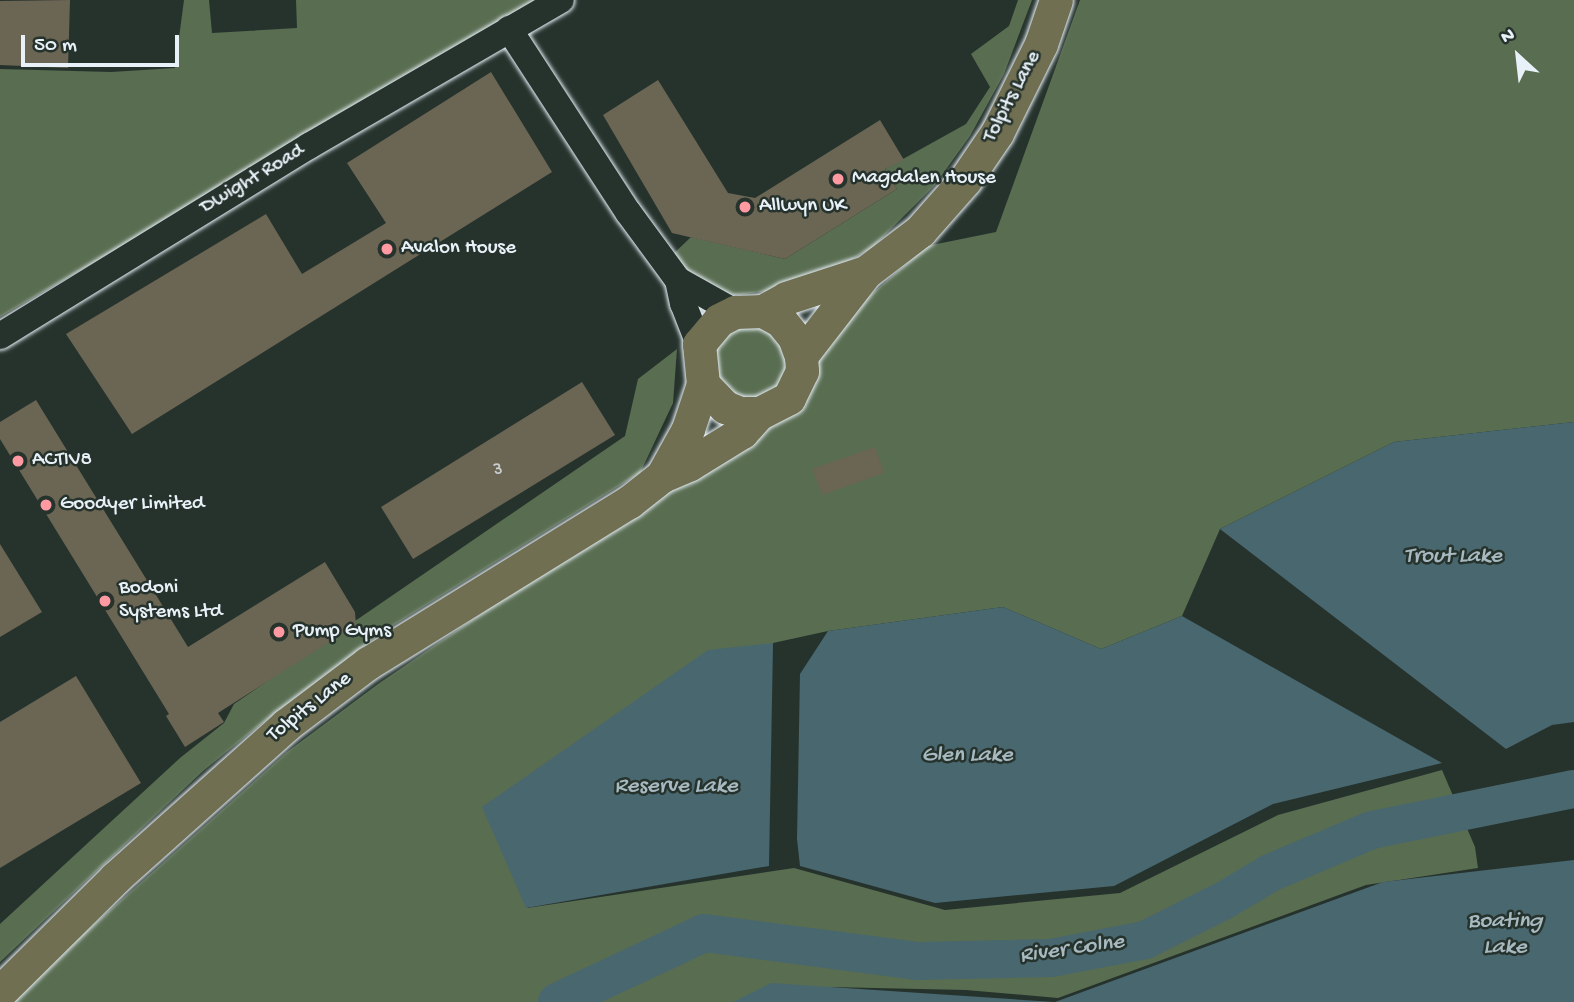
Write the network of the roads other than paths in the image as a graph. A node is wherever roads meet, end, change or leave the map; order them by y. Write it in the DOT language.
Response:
graph roads {
  1 [pos="561,0"];
  2 [pos="1056,0"];
  3 [pos="509,29"];
  4 [pos="866,272"];
  5 [pos="678,280"];
  6 [pos="749,311"];
  7 [pos="0,336"];
  8 [pos="699,344"];
  9 [pos="802,356"];
  10 [pos="703,384"];
  11 [pos="759,413"];
  12 [pos="662,476"];
  13 [pos="0,992"];
  1 -- 3 [label="street, Dwight Road"];
  2 -- 4 [label="main road, Tolpits Lane"];
  3 -- 5 [label="street"];
  3 -- 7 [label="street, Dwight Road"];
  4 -- 6 [label="main road, Tolpits Lane"];
  4 -- 9 [label="main road, Tolpits Lane"];
  5 -- 6 [label="street"];
  5 -- 8 [label="street"];
  6 -- 8 [label="main road, Tolpits Lane"];
  6 -- 9 [label="main road"];
  8 -- 10 [label="main road, Tolpits Lane"];
  9 -- 11 [label="main road, Tolpits Lane"];
  10 -- 11 [label="main road"];
  10 -- 12 [label="main road, Tolpits Lane"];
  11 -- 12 [label="main road, Tolpits Lane"];
  12 -- 13 [label="main road, Tolpits Lane"];
}
